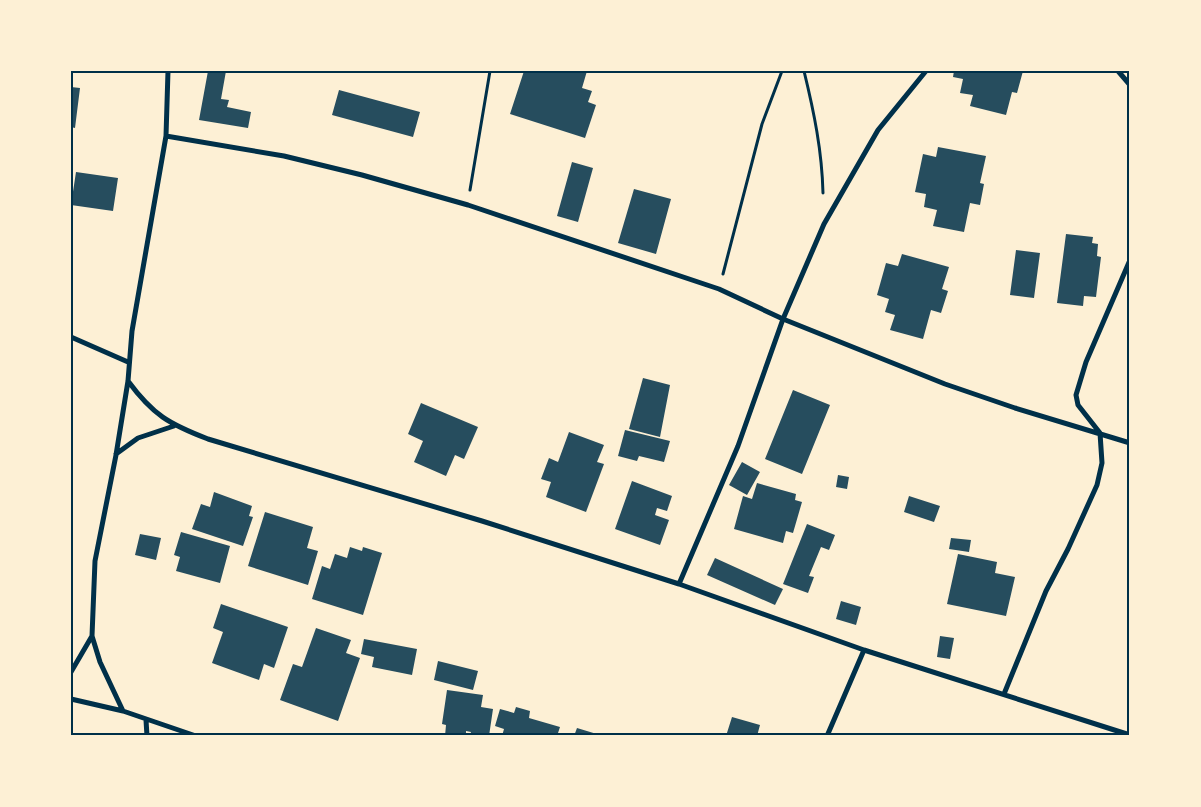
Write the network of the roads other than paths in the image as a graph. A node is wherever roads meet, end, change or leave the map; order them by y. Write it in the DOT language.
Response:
graph roads {
  1 [pos="168,71"];
  2 [pos="926,71"];
  3 [pos="1118,71"];
  4 [pos="1130,85"];
  5 [pos="166,136"];
  6 [pos="1130,260"];
  7 [pos="783,319"];
  8 [pos="71,337"];
  9 [pos="128,362"];
  10 [pos="128,380"];
  11 [pos="174,426"];
  12 [pos="1100,434"];
  13 [pos="1130,443"];
  14 [pos="116,455"];
  15 [pos="679,584"];
  16 [pos="92,636"];
  17 [pos="864,650"];
  18 [pos="71,672"];
  19 [pos="1004,694"];
  20 [pos="71,700"];
  21 [pos="123,711"];
  22 [pos="146,720"];
  23 [pos="1130,735"];
  24 [pos="147,736"];
  25 [pos="196,736"];
  26 [pos="827,736"];
  1 -- 5 [label="street"];
  2 -- 7 [label="street"];
  3 -- 4 [label="street"];
  5 -- 7 [label="street"];
  5 -- 9 [label="street"];
  6 -- 12 [label="street"];
  7 -- 12 [label="street"];
  7 -- 15 [label="street"];
  8 -- 9 [label="street"];
  9 -- 10 [label="street"];
  10 -- 11 [label="street"];
  10 -- 14 [label="street"];
  11 -- 14 [label="street"];
  11 -- 15 [label="street"];
  12 -- 13 [label="street"];
  12 -- 19 [label="street"];
  14 -- 16 [label="street"];
  15 -- 17 [label="street"];
  16 -- 18 [label="street"];
  16 -- 21 [label="street"];
  17 -- 19 [label="street"];
  17 -- 26 [label="street"];
  19 -- 23 [label="street"];
  20 -- 21 [label="street"];
  21 -- 22 [label="street"];
  22 -- 24 [label="street"];
  22 -- 25 [label="street"];
}
